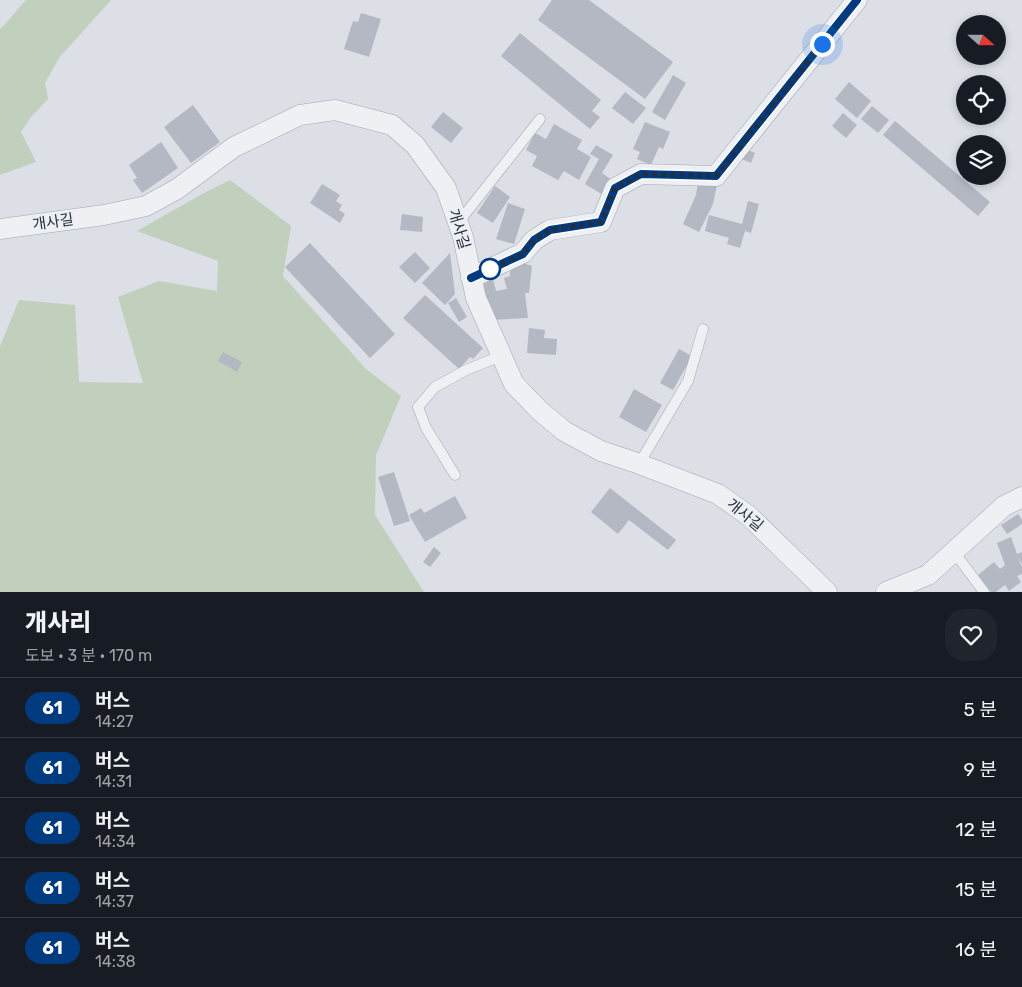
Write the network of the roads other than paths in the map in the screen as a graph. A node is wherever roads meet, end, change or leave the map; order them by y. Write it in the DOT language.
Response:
graph roads {
  1 [pos="857,0"];
  2 [pos="540,119"];
  3 [pos="458,223"];
  4 [pos="0,229"];
  5 [pos="471,278"];
  6 [pos="703,329"];
  7 [pos="501,356"];
  8 [pos="639,464"];
  9 [pos="455,475"];
  10 [pos="1022,497"];
  11 [pos="954,552"];
  12 [pos="827,592"];
  13 [pos="886,592"];
  14 [pos="984,592"];
  1 -- 5 [label="street"];
  2 -- 3 [label="lane"];
  3 -- 4 [label="street, 개사길"];
  3 -- 5 [label="street, 개사길"];
  5 -- 7 [label="street, 개사길"];
  6 -- 8 [label="lane"];
  7 -- 8 [label="street, 개사길"];
  7 -- 9 [label="lane"];
  8 -- 12 [label="street, 개사길"];
  10 -- 11 [label="street"];
  11 -- 13 [label="street"];
  11 -- 14 [label="lane"];
}
